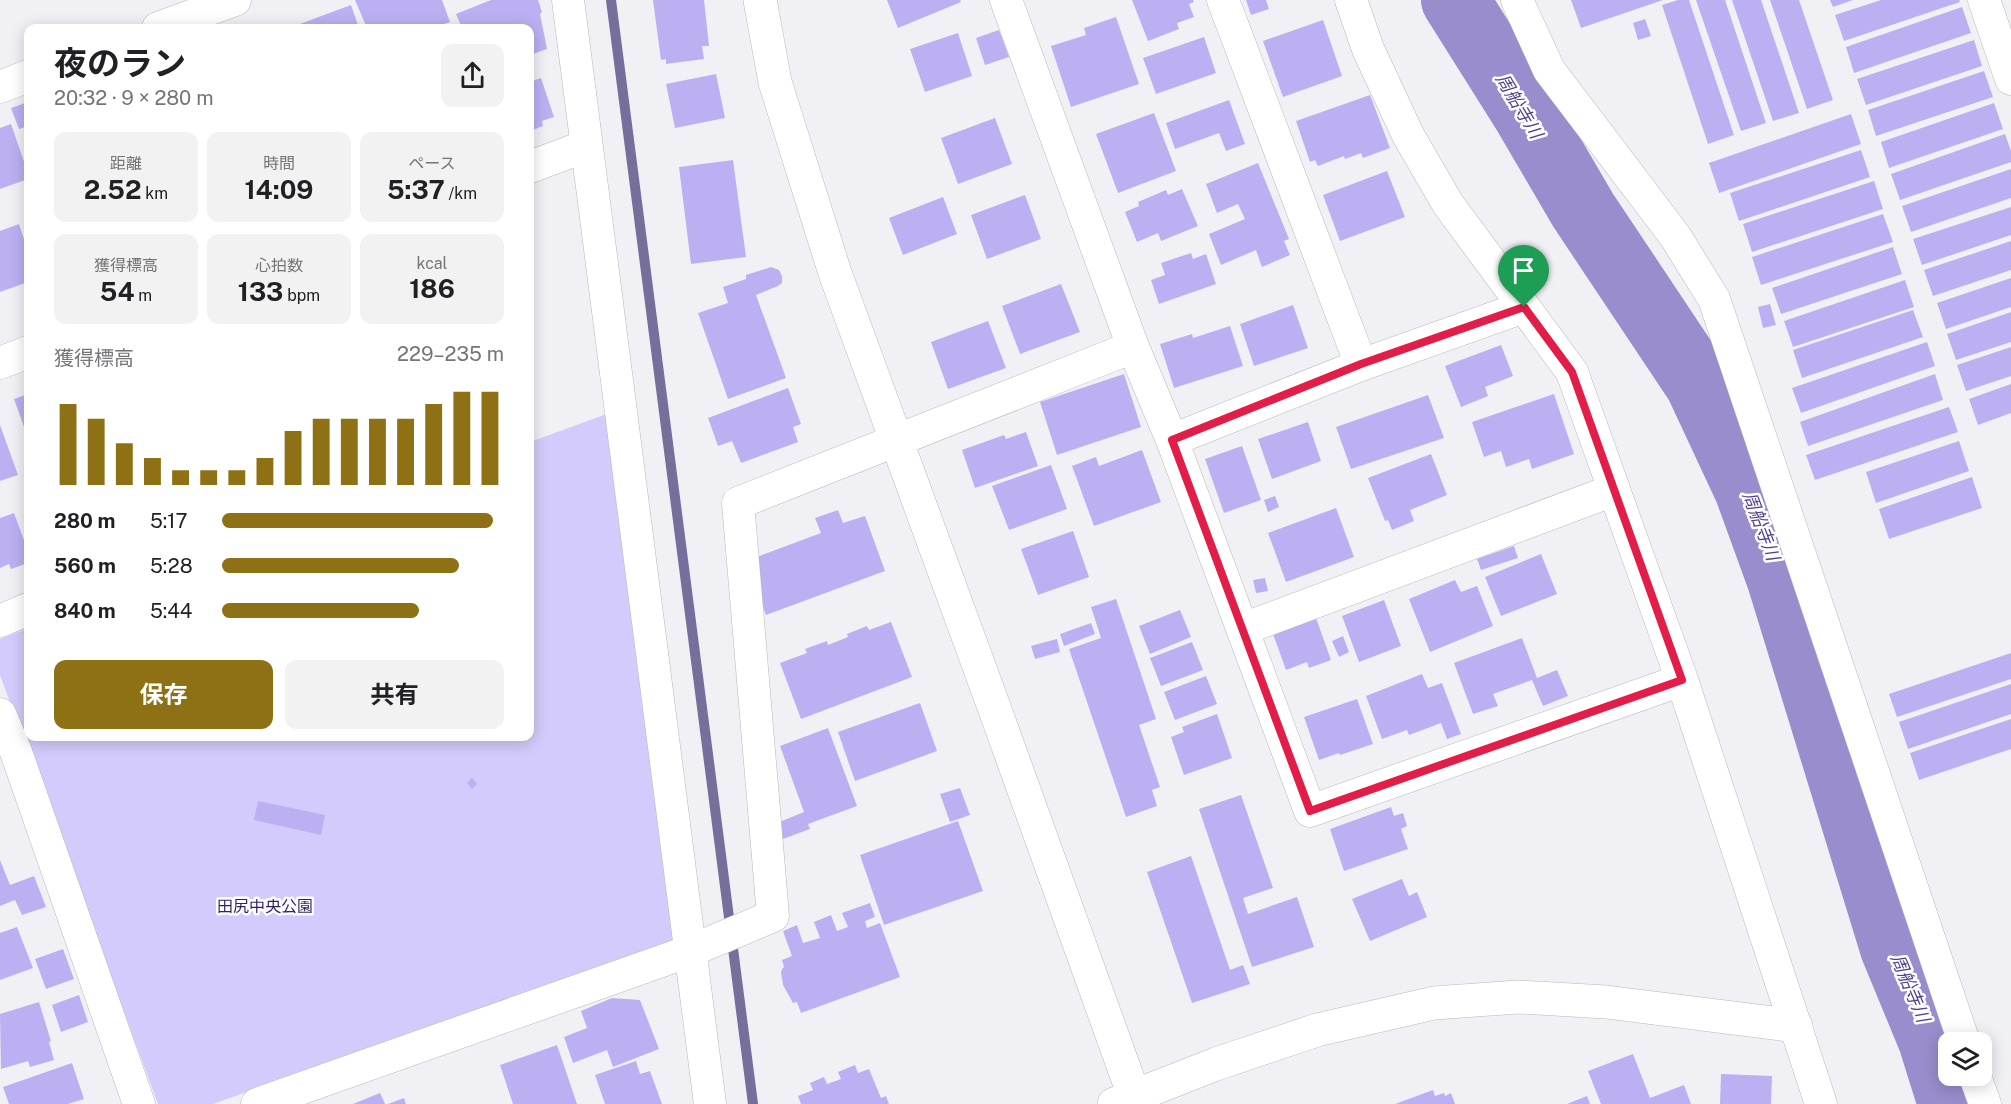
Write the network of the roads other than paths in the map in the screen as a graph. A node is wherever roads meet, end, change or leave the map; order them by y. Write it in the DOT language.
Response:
graph roads {
  1 [pos="235,0"];
  2 [pos="568,0"];
  3 [pos="759,0"];
  4 [pos="1006,0"];
  5 [pos="1222,0"];
  6 [pos="1351,0"];
  7 [pos="1517,0"];
  8 [pos="1984,0"];
  9 [pos="169,24"];
  10 [pos="24,78"];
  11 [pos="2011,79"];
  12 [pos="0,87"];
  13 [pos="586,146"];
  14 [pos="534,166"];
  15 [pos="1524,307"];
  16 [pos="1133,347"];
  17 [pos="24,354"];
  18 [pos="0,363"];
  19 [pos="1361,364"];
  20 [pos="1172,440"];
  21 [pos="897,441"];
  22 [pos="1614,490"];
  23 [pos="24,611"];
  24 [pos="0,621"];
  25 [pos="1243,629"];
  26 [pos="1682,680"];
  27 [pos="0,714"];
  28 [pos="8,755"];
  29 [pos="690,951"];
  30 [pos="1796,1026"];
  31 [pos="1961,1032"];
  32 [pos="1978,1086"];
  33 [pos="1129,1102"];
  34 [pos="139,1104"];
  35 [pos="257,1104"];
  36 [pos="710,1104"];
  37 [pos="1821,1104"];
  38 [pos="1984,1104"];
  1 -- 9 [label="street"];
  2 -- 13 [label="street"];
  3 -- 21 [label="street"];
  4 -- 16 [label="street"];
  5 -- 19 [label="street"];
  6 -- 15 [label="street"];
  7 -- 31 [label="street"];
  8 -- 11 [label="street"];
  10 -- 12 [label="street"];
  13 -- 14 [label="street"];
  13 -- 29 [label="street"];
  15 -- 19 [label="street"];
  15 -- 22 [label="street"];
  16 -- 20 [label="street"];
  16 -- 21 [label="street"];
  17 -- 18 [label="street"];
  19 -- 20 [label="street"];
  20 -- 25 [label="street"];
  21 -- 29 [label="street"];
  21 -- 33 [label="street"];
  22 -- 25 [label="street"];
  22 -- 26 [label="street"];
  23 -- 24 [label="street"];
  25 -- 26 [label="street"];
  26 -- 30 [label="street"];
  27 -- 28 [label="street"];
  28 -- 34 [label="street"];
  29 -- 35 [label="street"];
  29 -- 36 [label="street"];
  30 -- 33 [label="street"];
  30 -- 37 [label="street"];
  32 -- 38 [label="street"];
}
